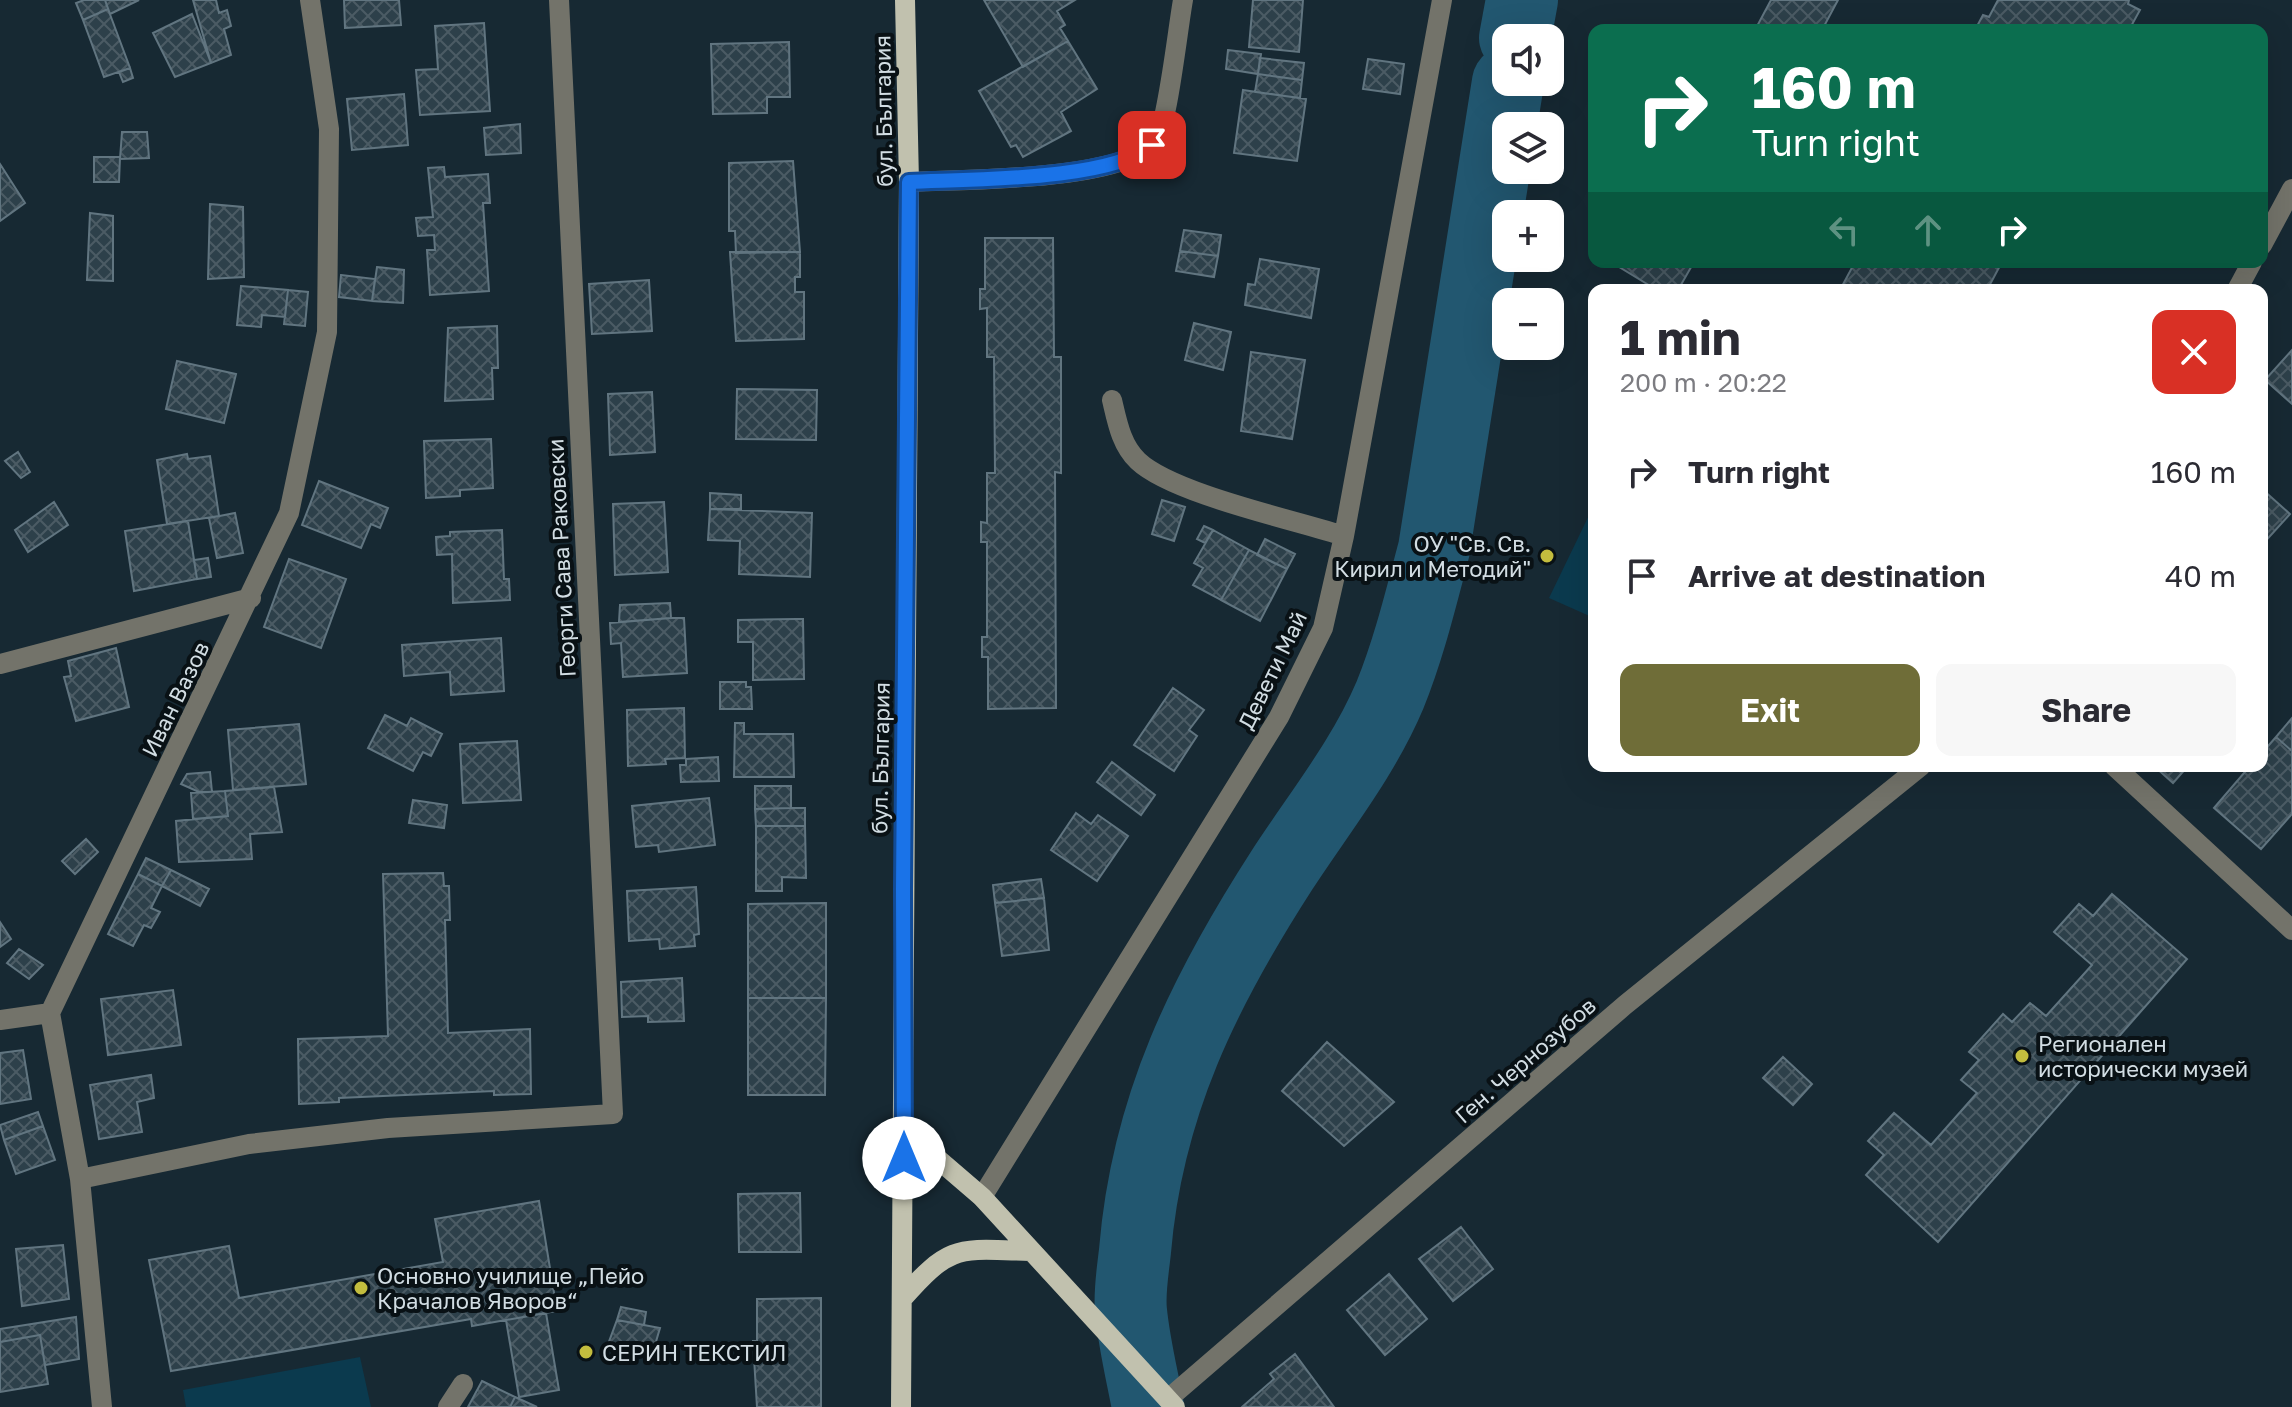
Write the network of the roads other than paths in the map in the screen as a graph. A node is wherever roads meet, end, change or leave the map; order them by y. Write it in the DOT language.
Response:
graph roads {
  1 [pos="310,0"];
  2 [pos="559,0"];
  3 [pos="905,0"];
  4 [pos="1183,0"];
  5 [pos="1442,0"];
  6 [pos="909,182"];
  7 [pos="2292,189"];
  8 [pos="2268,234"];
  9 [pos="1112,400"];
  10 [pos="1344,536"];
  11 [pos="251,598"];
  12 [pos="0,664"];
  13 [pos="1914,772"];
  14 [pos="2121,772"];
  15 [pos="2292,930"];
  16 [pos="50,1013"];
  17 [pos="0,1020"];
  18 [pos="904,1130"];
  19 [pos="80,1179"];
  20 [pos="982,1197"];
  21 [pos="1030,1251"];
  22 [pos="902,1299"];
  23 [pos="463,1384"];
  24 [pos="1169,1400"];
  25 [pos="102,1407"];
  26 [pos="448,1407"];
  27 [pos="901,1407"];
  1 -- 11 [label="street, Иван Вазов"];
  2 -- 19 [label="street, Георги Сава Раковски"];
  3 -- 6 [label="main road, бул. България"];
  4 -- 6 [label="street"];
  5 -- 10 [label="street, Девети Май"];
  6 -- 18 [label="main road, бул. България"];
  7 -- 8 [label="street"];
  9 -- 10 [label="street"];
  10 -- 20 [label="street, Девети Май"];
  11 -- 12 [label="street"];
  11 -- 16 [label="street, Иван Вазов"];
  13 -- 24 [label="street, Ген. Чернозубов"];
  14 -- 15 [label="street"];
  16 -- 17 [label="street"];
  16 -- 19 [label="street"];
  18 -- 20 [label="main road"];
  18 -- 22 [label="main road, бул. България"];
  19 -- 25 [label="street"];
  20 -- 21 [label="main road"];
  21 -- 22 [label="main road"];
  21 -- 24 [label="main road"];
  22 -- 27 [label="main road, бул. България"];
  23 -- 26 [label="street"];
}
